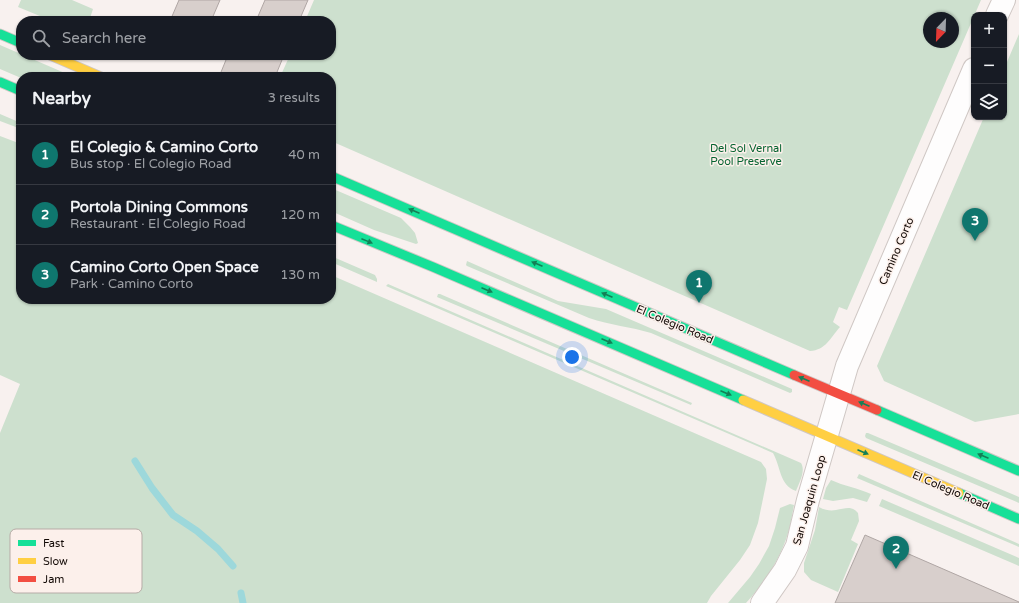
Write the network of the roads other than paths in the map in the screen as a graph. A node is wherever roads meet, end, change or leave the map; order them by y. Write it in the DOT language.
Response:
graph roads {
  1 [pos="1004,0"];
  2 [pos="998,12"];
  3 [pos="0,34"];
  4 [pos="16,41"];
  5 [pos="61,60"];
  6 [pos="89,72"];
  7 [pos="971,77"];
  8 [pos="0,82"];
  9 [pos="16,89"];
  10 [pos="336,178"];
  11 [pos="336,227"];
  12 [pos="840,394"];
  13 [pos="827,436"];
  14 [pos="1019,471"];
  15 [pos="1019,519"];
  16 [pos="762,603"];
  1 -- 2 [label="street"];
  3 -- 4 [label="main road"];
  5 -- 6 [label="main road"];
  7 -- 12 [label="street, Camino Corto"];
  8 -- 9 [label="main road"];
  12 -- 10 [label="main road, El Colegio Road, one-way"];
  11 -- 13 [label="main road, El Colegio Road, one-way"];
  12 -- 13 [label="street, Camino Corto"];
  14 -- 12 [label="main road, El Colegio Road, one-way"];
  13 -- 15 [label="main road, El Colegio Road, one-way"];
  13 -- 16 [label="street, San Joaquin Loop"];
}
